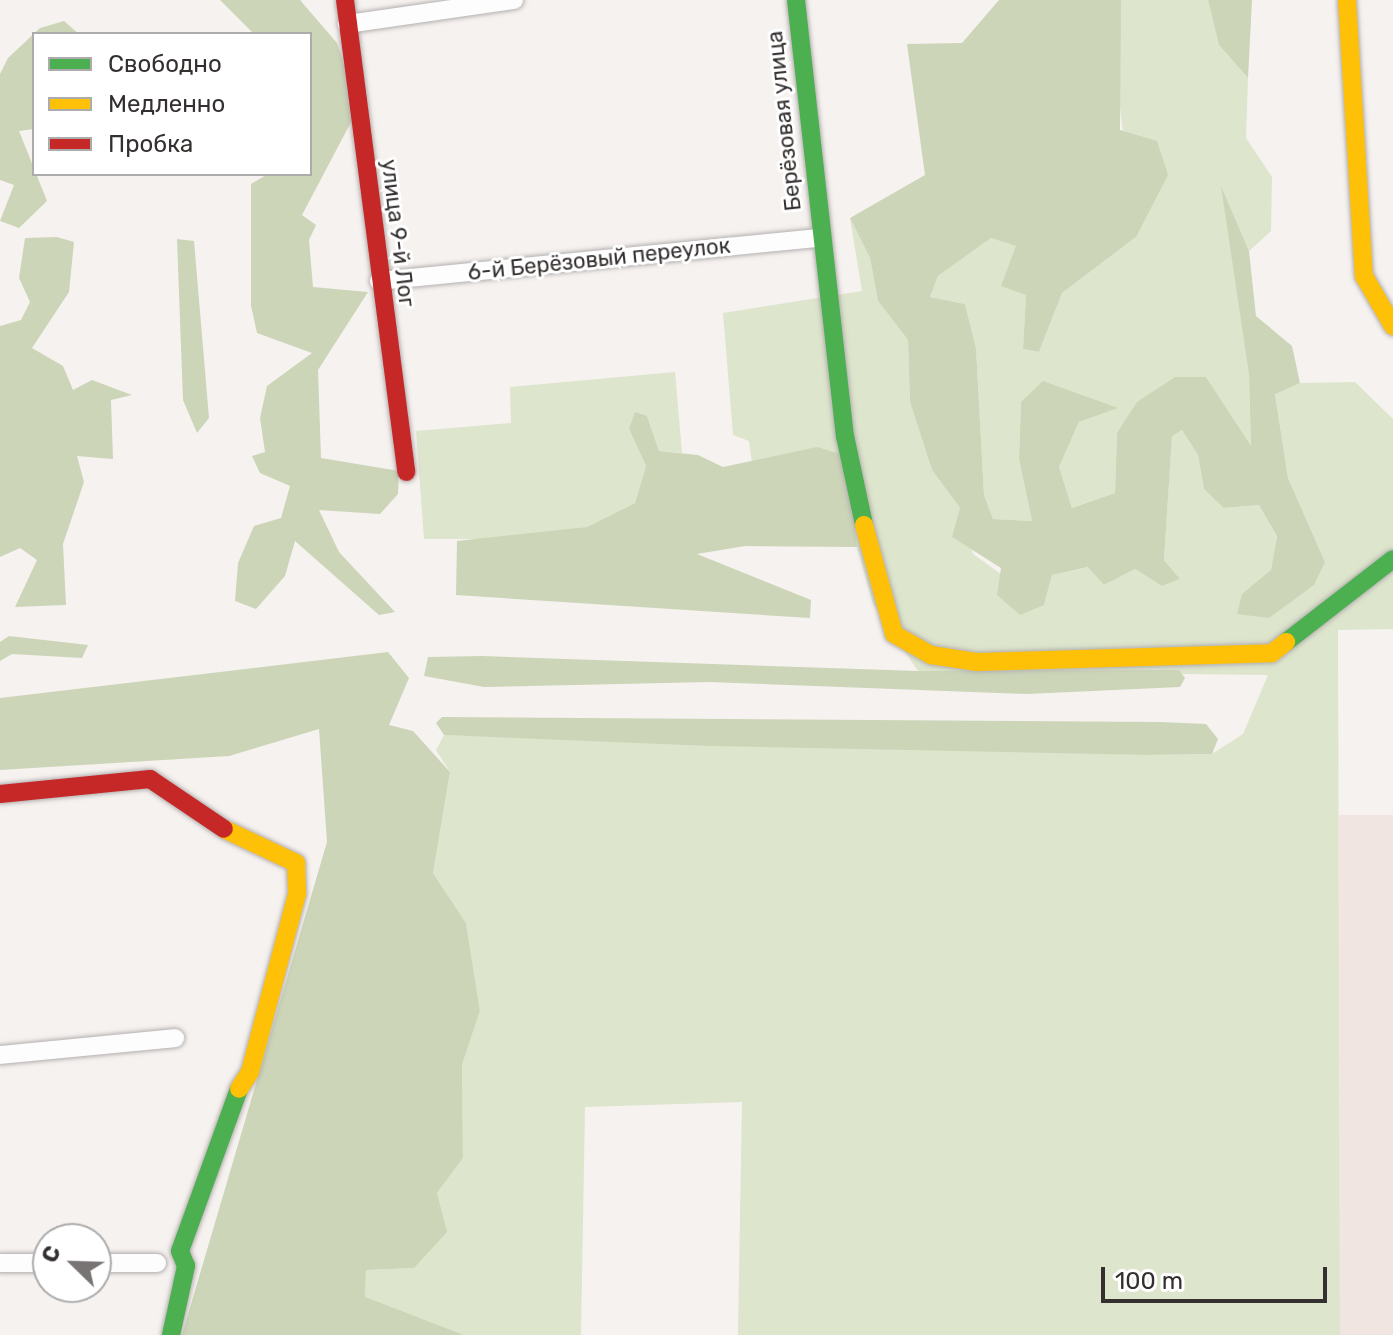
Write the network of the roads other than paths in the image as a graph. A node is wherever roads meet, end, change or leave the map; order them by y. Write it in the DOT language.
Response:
graph roads {
  1 [pos="345,0"];
  2 [pos="514,0"];
  3 [pos="796,0"];
  4 [pos="1347,0"];
  5 [pos="347,24"];
  6 [pos="820,238"];
  7 [pos="379,281"];
  8 [pos="1393,326"];
  9 [pos="406,472"];
  10 [pos="1393,559"];
  11 [pos="0,794"];
  12 [pos="175,1038"];
  13 [pos="0,1055"];
  14 [pos="0,1263"];
  15 [pos="32,1263"];
  16 [pos="112,1263"];
  17 [pos="157,1263"];
  18 [pos="171,1335"];
  1 -- 5 [label="street, улица 9-й Лог"];
  2 -- 5 [label="street"];
  3 -- 6 [label="street, Берёзовая улица"];
  4 -- 8 [label="street"];
  5 -- 7 [label="street, улица 9-й Лог"];
  6 -- 7 [label="street, 6-й Берёзовый переулок"];
  6 -- 10 [label="street, Берёзовая улица"];
  7 -- 9 [label="street, улица 9-й Лог"];
  11 -- 18 [label="street"];
  12 -- 13 [label="street"];
  14 -- 15 [label="street"];
  16 -- 17 [label="street"];
}
